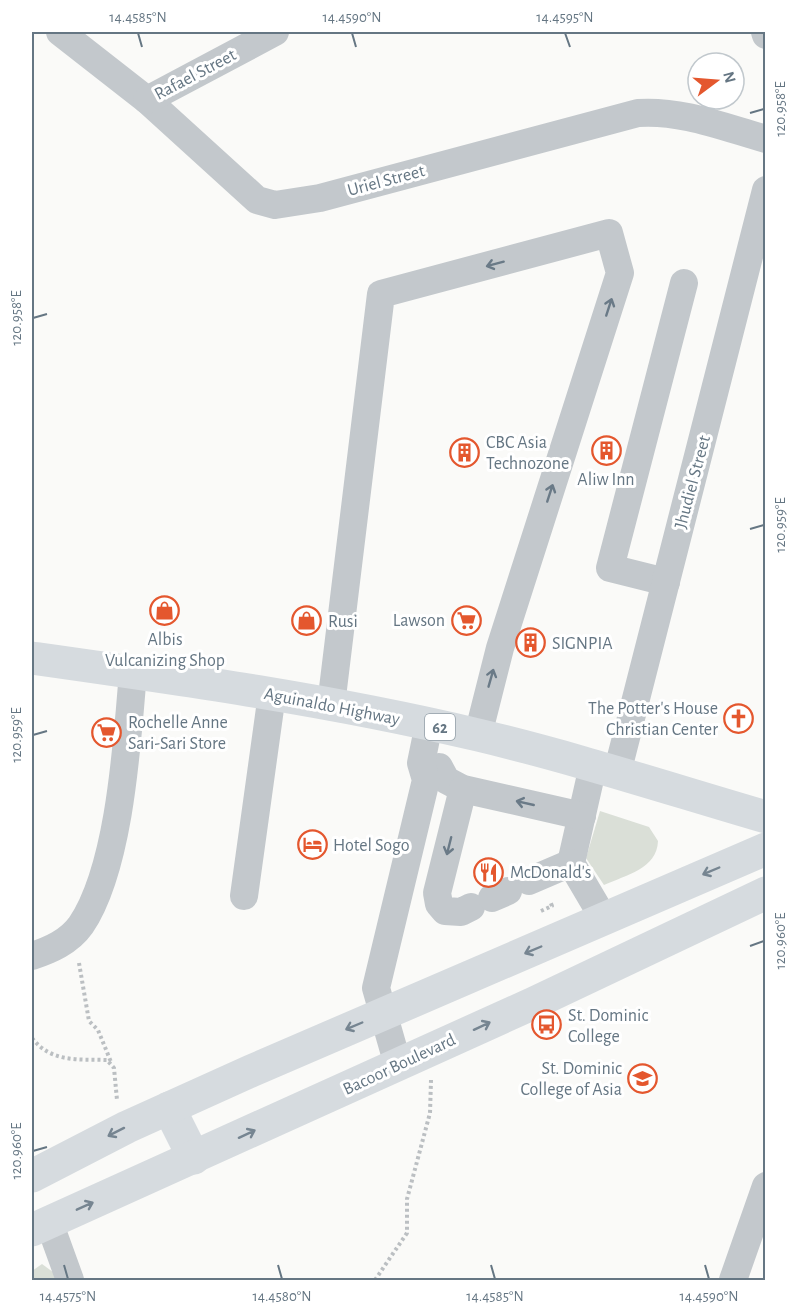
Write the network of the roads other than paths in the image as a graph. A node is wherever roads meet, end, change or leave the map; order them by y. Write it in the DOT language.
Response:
graph roads {
  1 [pos="60,32"];
  2 [pos="275,32"];
  3 [pos="147,100"];
  4 [pos="765,139"];
  5 [pos="765,190"];
  6 [pos="684,283"];
  7 [pos="666,582"];
  8 [pos="32,658"];
  9 [pos="133,672"];
  10 [pos="272,694"];
  11 [pos="331,705"];
  12 [pos="452,729"];
  13 [pos="605,769"];
  14 [pos="432,773"];
  15 [pos="464,789"];
  16 [pos="582,816"];
  17 [pos="765,817"];
  18 [pos="765,849"];
  19 [pos="571,863"];
  20 [pos="765,893"];
  21 [pos="244,897"];
  22 [pos="604,919"];
  23 [pos="32,956"];
  24 [pos="383,1014"];
  25 [pos="410,1059"];
  26 [pos="170,1108"];
  27 [pos="194,1158"];
  28 [pos="32,1176"];
  29 [pos="765,1186"];
  30 [pos="40,1226"];
  31 [pos="70,1281"];
  32 [pos="733,1281"];
  1 -- 3 [label="street, Uriel Street"];
  2 -- 3 [label="street, Rafael Street"];
  3 -- 4 [label="street, Uriel Street"];
  5 -- 7 [label="street, Jhudiel Street"];
  6 -- 7 [label="street"];
  7 -- 13 [label="street, Jhudiel Street"];
  8 -- 9 [label="main road, Aguinaldo Highway / 62"];
  9 -- 10 [label="main road, Aguinaldo Highway / 62"];
  9 -- 23 [label="street"];
  10 -- 11 [label="main road, Aguinaldo Highway / 62"];
  10 -- 21 [label="street"];
  11 -- 12 [label="main road, Aguinaldo Highway / 62"];
  12 -- 11 [label="street, one-way"];
  12 -- 13 [label="main road, Aguinaldo Highway / 62"];
  12 -- 14 [label="street"];
  13 -- 16 [label="street, Jhudiel Street"];
  13 -- 17 [label="main road, Aguinaldo Highway / 62"];
  14 -- 15 [label="street"];
  14 -- 24 [label="street"];
  16 -- 15 [label="street, one-way"];
  15 -- 19 [label="street, one-way"];
  16 -- 19 [label="street, Jhudiel Street"];
  18 -- 22 [label="main road, one-way"];
  19 -- 22 [label="street"];
  25 -- 20 [label="main road, Bacoor Boulevard, one-way"];
  22 -- 24 [label="main road, one-way"];
  24 -- 25 [label="street"];
  24 -- 26 [label="main road, one-way"];
  27 -- 25 [label="main road, Bacoor Boulevard, one-way"];
  26 -- 27 [label="main road"];
  26 -- 28 [label="main road, one-way"];
  30 -- 27 [label="main road, Bacoor Boulevard, one-way"];
  29 -- 32 [label="street"];
  30 -- 31 [label="street"];
}
